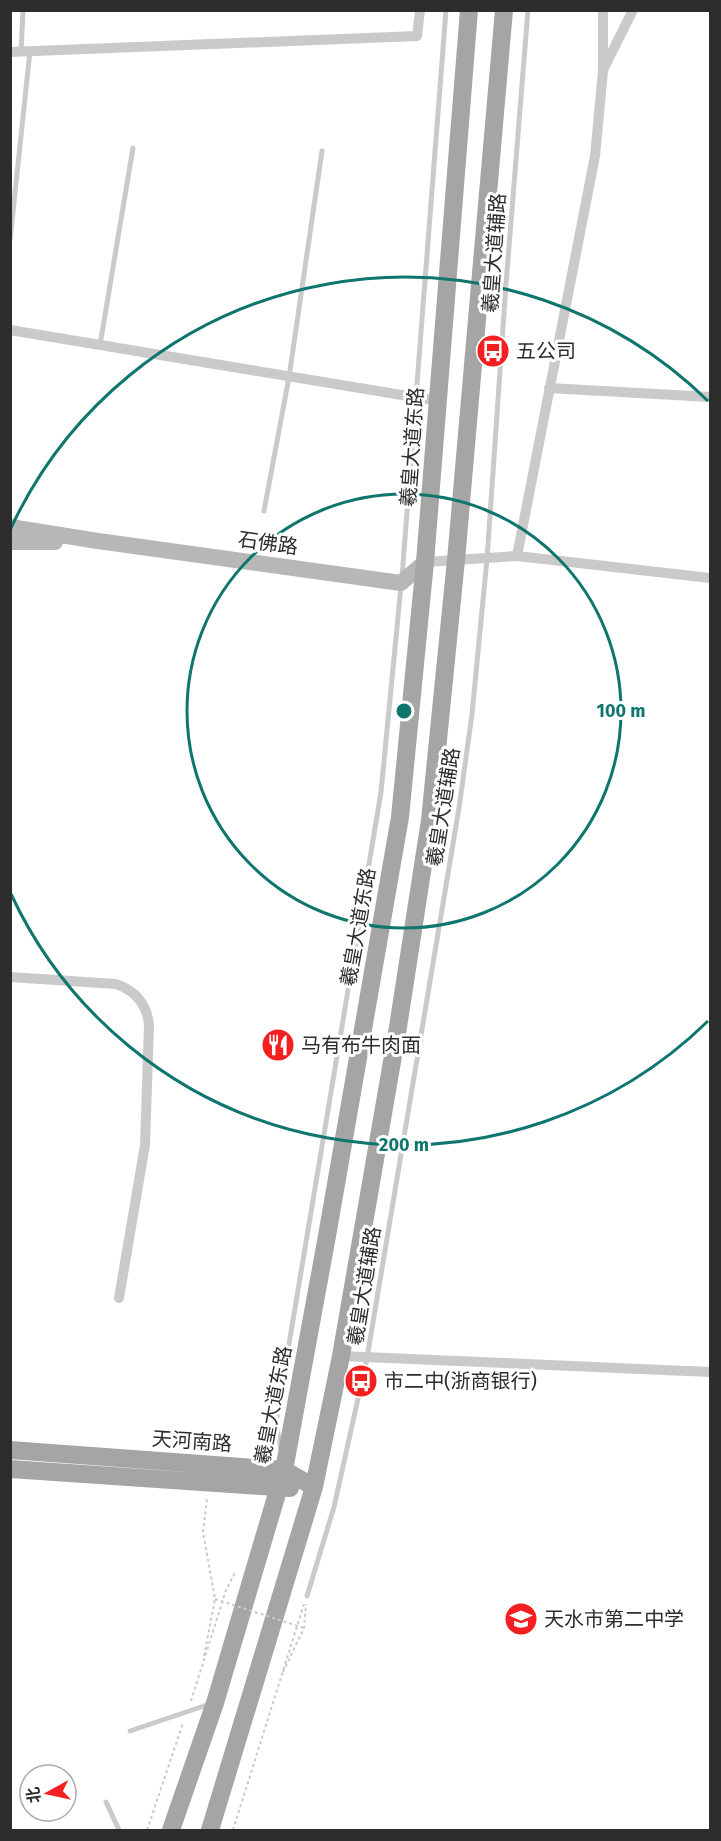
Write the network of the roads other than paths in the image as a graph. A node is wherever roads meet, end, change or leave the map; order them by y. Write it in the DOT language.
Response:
graph roads {
  1 [pos="23,10"];
  2 [pos="420,10"];
  3 [pos="446,10"];
  4 [pos="469,10"];
  5 [pos="504,10"];
  6 [pos="528,10"];
  7 [pos="603,10"];
  8 [pos="633,10"];
  9 [pos="20,51"];
  10 [pos="603,71"];
  11 [pos="132,148"];
  12 [pos="322,150"];
  13 [pos="10,240"];
  14 [pos="10,330"];
  15 [pos="100,345"];
  16 [pos="289,376"];
  17 [pos="549,388"];
  18 [pos="711,397"];
  19 [pos="416,398"];
  20 [pos="438,401"];
  21 [pos="264,511"];
  22 [pos="10,527"];
  23 [pos="98,541"];
  24 [pos="10,542"];
  25 [pos="517,556"];
  26 [pos="488,559"];
  27 [pos="456,560"];
  28 [pos="425,562"];
  29 [pos="711,578"];
  30 [pos="401,583"];
  31 [pos="10,977"];
  32 [pos="119,1299"];
  33 [pos="341,1356"];
  34 [pos="367,1358"];
  35 [pos="711,1372"];
  36 [pos="10,1450"];
  37 [pos="10,1469"];
  38 [pos="284,1470"];
  39 [pos="314,1487"];
  40 [pos="280,1489"];
  41 [pos="307,1596"];
  42 [pos="214,1703"];
  43 [pos="130,1731"];
  44 [pos="106,1802"];
  45 [pos="119,1830"];
  46 [pos="171,1830"];
  47 [pos="210,1830"];
  1 -- 9 [label="lane"];
  2 -- 9 [label="street"];
  3 -- 19 [label="lane"];
  4 -- 20 [label="main road, 羲皇大道东路"];
  5 -- 27 [label="main road"];
  6 -- 26 [label="lane, 羲皇大道辅路"];
  7 -- 10 [label="street"];
  8 -- 10 [label="street"];
  9 -- 13 [label="lane"];
  10 -- 17 [label="street"];
  11 -- 15 [label="lane"];
  12 -- 16 [label="lane"];
  14 -- 15 [label="street"];
  15 -- 16 [label="street"];
  16 -- 19 [label="street"];
  16 -- 21 [label="lane"];
  17 -- 18 [label="street"];
  17 -- 25 [label="street"];
  19 -- 20 [label="street"];
  19 -- 30 [label="lane"];
  20 -- 28 [label="main road, 羲皇大道东路"];
  22 -- 23 [label="street, 石佛路"];
  23 -- 24 [label="street, 石佛路"];
  23 -- 30 [label="street, 石佛路"];
  25 -- 26 [label="street"];
  25 -- 29 [label="street"];
  26 -- 27 [label="street"];
  26 -- 34 [label="lane, 羲皇大道辅路"];
  27 -- 28 [label="street"];
  27 -- 33 [label="main road"];
  28 -- 30 [label="street"];
  28 -- 38 [label="main road, 羲皇大道东路"];
  30 -- 38 [label="lane"];
  31 -- 32 [label="street"];
  33 -- 34 [label="street"];
  33 -- 39 [label="main road"];
  34 -- 35 [label="street"];
  34 -- 41 [label="lane, 羲皇大道辅路"];
  36 -- 38 [label="main road, 天河南路"];
  37 -- 40 [label="main road, 天河南路"];
  38 -- 39 [label="main road, 天河南路"];
  38 -- 40 [label="main road, 羲皇大道东路"];
  39 -- 40 [label="main road, 天河南路"];
  39 -- 47 [label="main road"];
  40 -- 42 [label="main road, 羲皇大道东路"];
  42 -- 43 [label="lane"];
  42 -- 46 [label="main road, 羲皇大道东路"];
  44 -- 45 [label="lane"];
}
